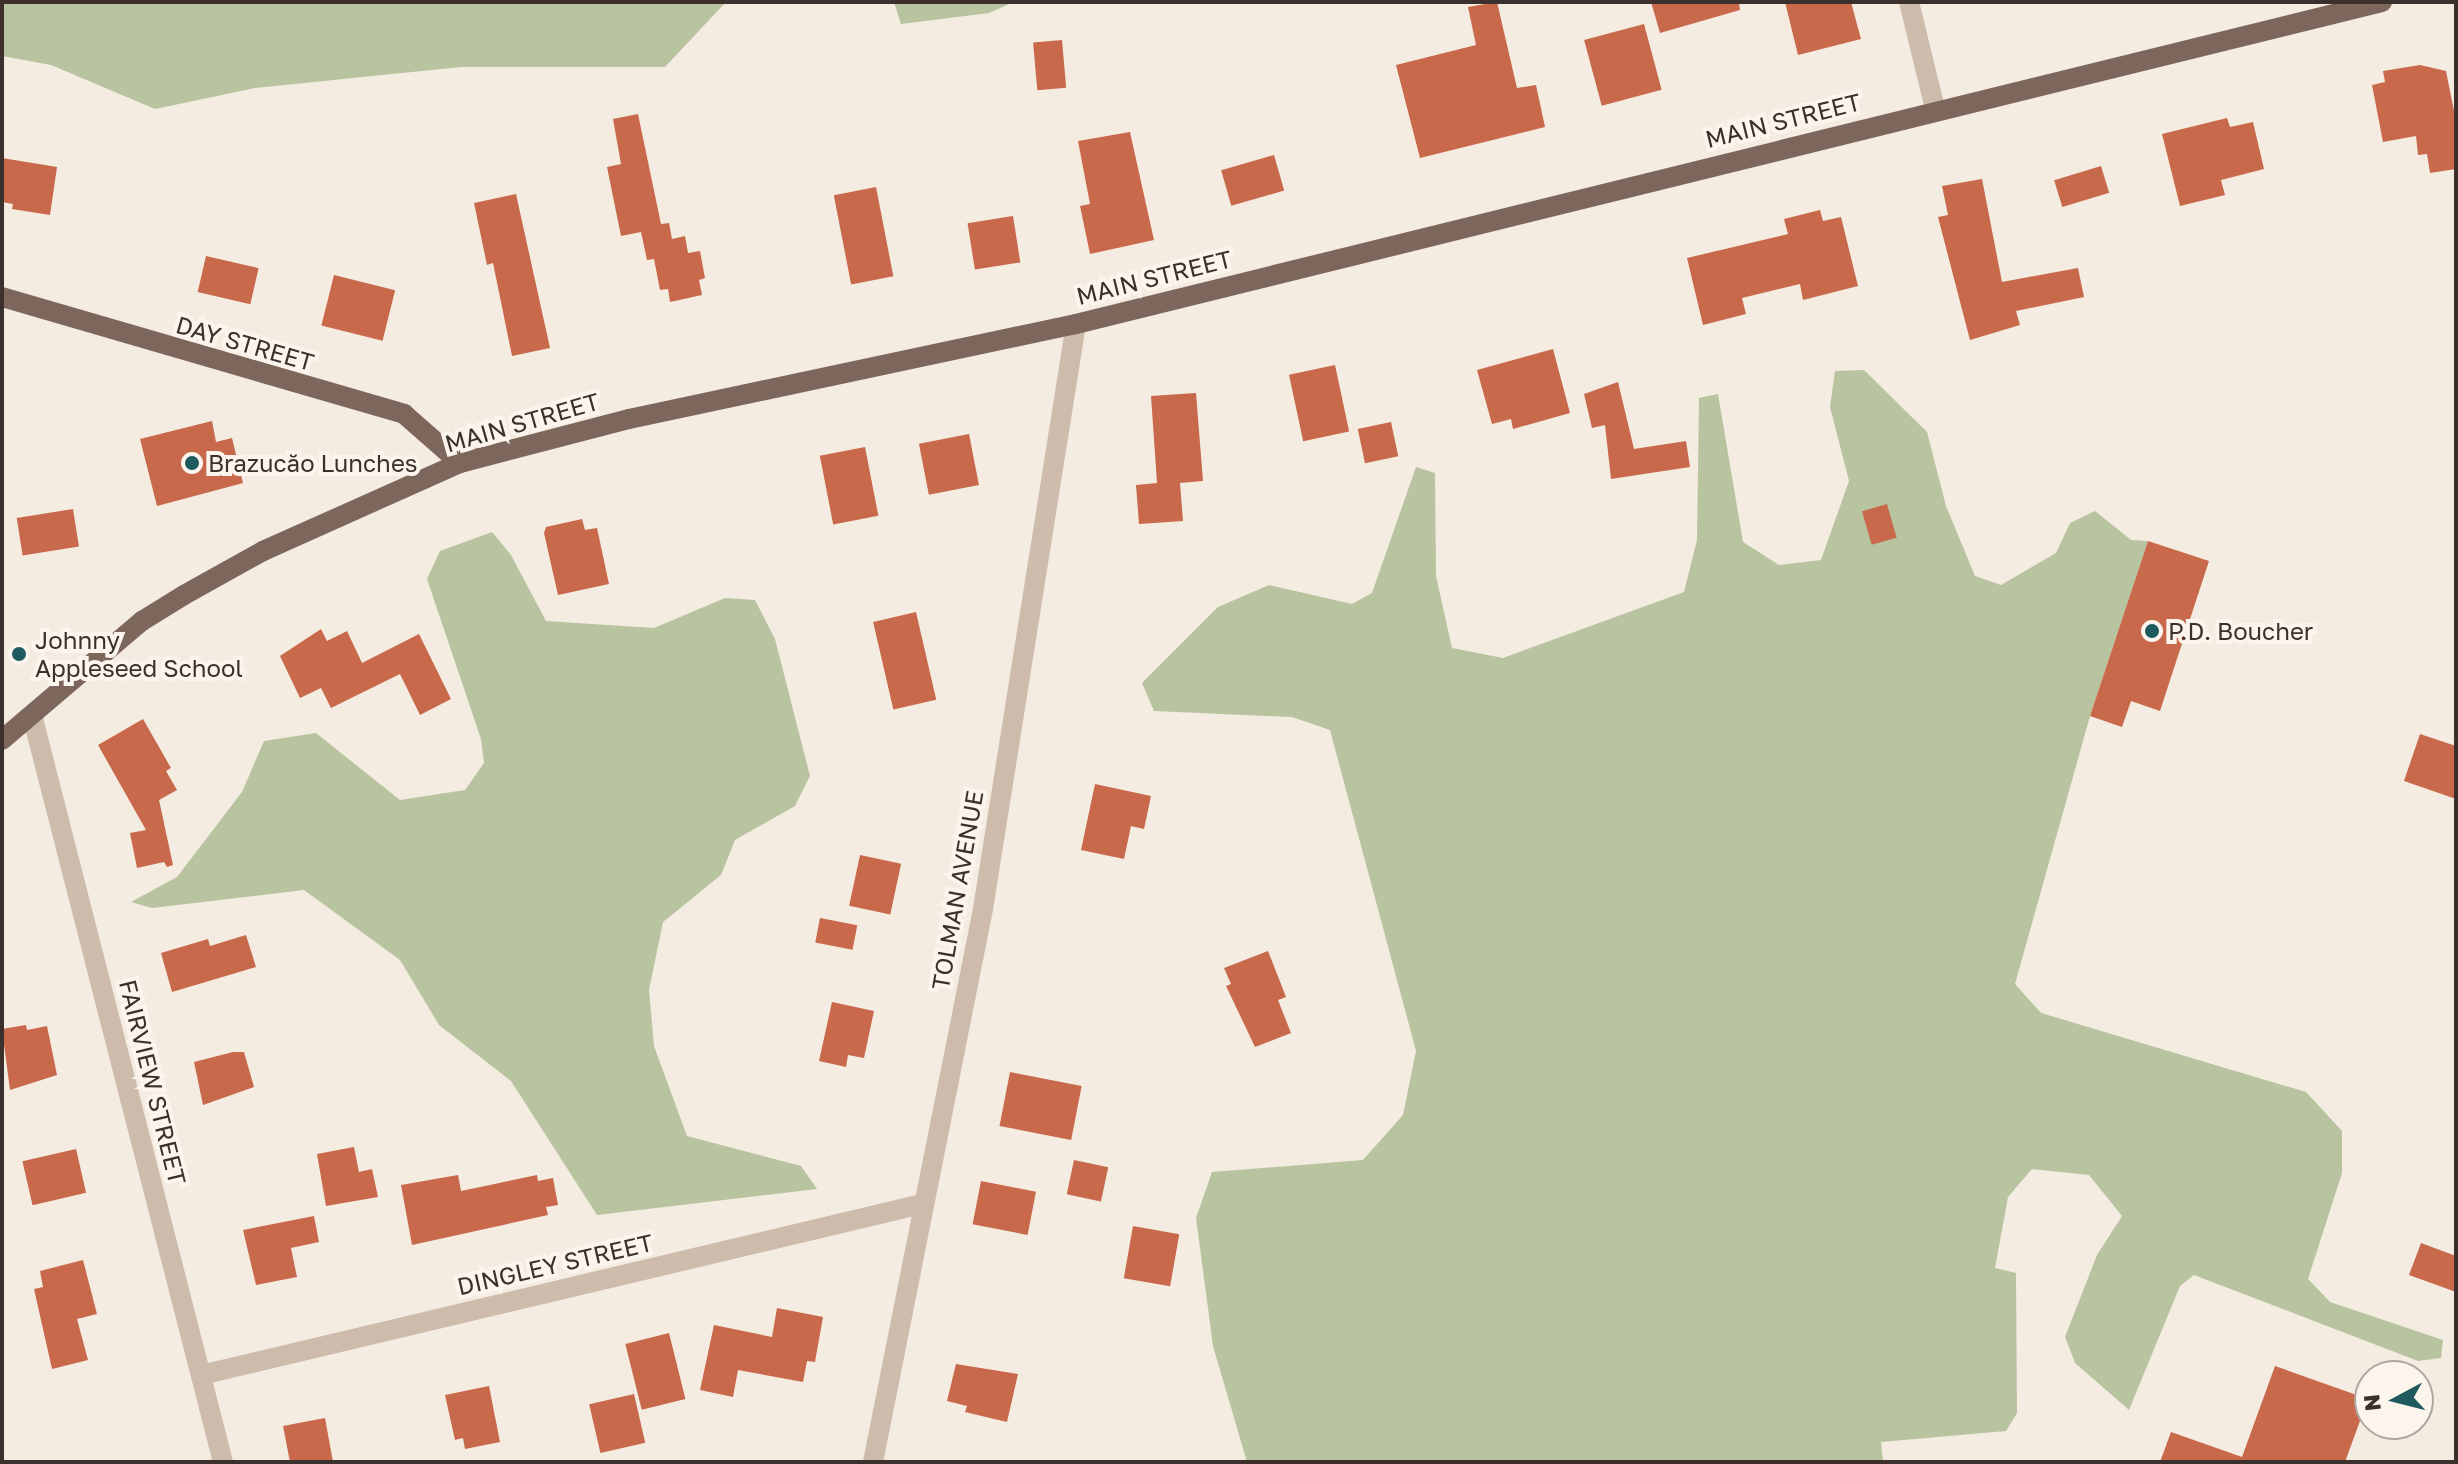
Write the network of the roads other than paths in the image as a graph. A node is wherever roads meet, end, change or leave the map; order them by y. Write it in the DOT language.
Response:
graph roads {
  1 [pos="1909,2"];
  2 [pos="2382,2"];
  3 [pos="1935,109"];
  4 [pos="2,297"];
  5 [pos="1076,324"];
  6 [pos="460,463"];
  7 [pos="32,715"];
  8 [pos="2,740"];
  9 [pos="922,1204"];
  10 [pos="201,1375"];
  11 [pos="223,1462"];
  12 [pos="873,1462"];
  1 -- 3 [label="street"];
  2 -- 3 [label="main road, MAIN STREET"];
  3 -- 5 [label="main road, MAIN STREET"];
  4 -- 6 [label="main road, DAY STREET"];
  5 -- 6 [label="main road, MAIN STREET"];
  5 -- 9 [label="street, TOLMAN AVENUE"];
  6 -- 7 [label="main road, MAIN STREET"];
  7 -- 8 [label="main road, MAIN STREET"];
  7 -- 10 [label="street, FAIRVIEW STREET"];
  9 -- 10 [label="street, DINGLEY STREET"];
  9 -- 12 [label="street, TOLMAN AVENUE"];
  10 -- 11 [label="street, FAIRVIEW STREET"];
}
